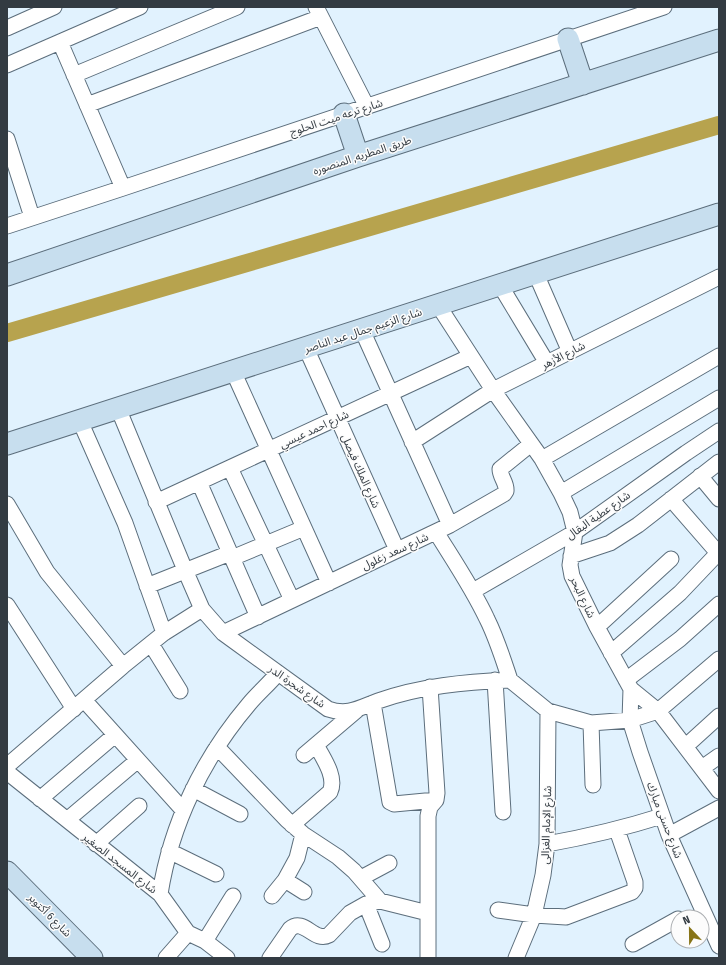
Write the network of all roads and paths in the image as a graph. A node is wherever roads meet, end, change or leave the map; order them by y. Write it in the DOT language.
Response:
graph roads {
  1 [pos="54,7"];
  2 [pos="140,7"];
  3 [pos="237,7"];
  4 [pos="664,7"];
  5 [pos="318,12"];
  6 [pos="7,28"];
  7 [pos="568,39"];
  8 [pos="719,40"];
  9 [pos="60,42"];
  10 [pos="7,65"];
  11 [pos="74,75"];
  12 [pos="583,84"];
  13 [pos="87,104"];
  14 [pos="367,106"];
  15 [pos="344,114"];
  16 [pos="7,139"];
  17 [pos="358,156"];
  18 [pos="124,188"];
  19 [pos="719,214"];
  20 [pos="32,217"];
  21 [pos="7,226"];
  22 [pos="536,274"];
  23 [pos="7,275"];
  24 [pos="719,277"];
  25 [pos="500,285"];
  26 [pos="438,306"];
  27 [pos="362,330"];
  28 [pos="306,348"];
  29 [pos="570,352"];
  30 [pos="471,356"];
  31 [pos="719,356"];
  32 [pos="547,363"];
  33 [pos="233,372"];
  34 [pos="493,390"];
  35 [pos="390,394"];
  36 [pos="719,398"];
  37 [pos="118,408"];
  38 [pos="338,418"];
  39 [pos="80,421"];
  40 [pos="719,431"];
  41 [pos="412,442"];
  42 [pos="7,444"];
  43 [pos="532,444"];
  44 [pos="269,450"];
  45 [pos="542,459"];
  46 [pos="719,462"];
  47 [pos="230,468"];
  48 [pos="700,476"];
  49 [pos="199,482"];
  50 [pos="561,493"];
  51 [pos="671,499"];
  52 [pos="719,499"];
  53 [pos="156,502"];
  54 [pos="7,504"];
  55 [pos="450,525"];
  56 [pos="304,528"];
  57 [pos="436,532"];
  58 [pos="574,532"];
  59 [pos="266,544"];
  60 [pos="397,550"];
  61 [pos="719,552"];
  62 [pos="231,555"];
  63 [pos="571,556"];
  64 [pos="671,559"];
  65 [pos="185,570"];
  66 [pos="329,583"];
  67 [pos="147,586"];
  68 [pos="473,591"];
  69 [pos="292,600"];
  70 [pos="719,604"];
  71 [pos="7,605"];
  72 [pos="202,609"];
  73 [pos="258,617"];
  74 [pos="597,627"];
  75 [pos="164,633"];
  76 [pos="223,633"];
  77 [pos="151,644"];
  78 [pos="611,653"];
  79 [pos="719,659"];
  80 [pos="123,666"];
  81 [pos="278,673"];
  82 [pos="502,680"];
  83 [pos="628,684"];
  84 [pos="430,687"];
  85 [pos="180,691"];
  86 [pos="373,703"];
  87 [pos="79,704"];
  88 [pos="358,709"];
  89 [pos="548,711"];
  90 [pos="658,711"];
  91 [pos="719,716"];
  92 [pos="630,720"];
  93 [pos="591,723"];
  94 [pos="115,735"];
  95 [pos="316,745"];
  96 [pos="686,746"];
  97 [pos="217,747"];
  98 [pos="304,755"];
  99 [pos="719,756"];
  100 [pos="138,760"];
  101 [pos="7,766"];
  102 [pos="702,768"];
  103 [pos="7,772"];
  104 [pos="593,785"];
  105 [pos="193,789"];
  106 [pos="719,790"];
  107 [pos="40,799"];
  108 [pos="436,800"];
  109 [pos="139,806"];
  110 [pos="719,808"];
  111 [pos="183,810"];
  112 [pos="503,812"];
  113 [pos="240,814"];
  114 [pos="662,816"];
  115 [pos="67,820"];
  116 [pos="298,829"];
  117 [pos="617,830"];
  118 [pos="669,835"];
  119 [pos="96,844"];
  120 [pos="547,844"];
  121 [pos="169,852"];
  122 [pos="389,863"];
  123 [pos="7,872"];
  124 [pos="216,874"];
  125 [pos="361,878"];
  126 [pos="285,880"];
  127 [pos="304,892"];
  128 [pos="160,894"];
  129 [pos="233,896"];
  130 [pos="272,896"];
  131 [pos="373,903"];
  132 [pos="701,906"];
  133 [pos="696,909"];
  134 [pos="498,910"];
  135 [pos="428,913"];
  136 [pos="534,915"];
  137 [pos="670,923"];
  138 [pos="188,933"];
  139 [pos="205,941"];
  140 [pos="382,944"];
  141 [pos="633,944"];
  142 [pos="719,945"];
  143 [pos="92,958"];
  144 [pos="166,958"];
  145 [pos="227,958"];
  146 [pos="270,958"];
  147 [pos="428,958"];
  148 [pos="516,958"];
  1 -- 6 [label="street"];
  2 -- 9 [label="street"];
  3 -- 11 [label="street"];
  4 -- 7 [label="street, شارع ترعه ميت الحلوج"];
  5 -- 13 [label="street"];
  5 -- 14 [label="street"];
  7 -- 12 [label="street"];
  7 -- 14 [label="street, شارع ترعه ميت الحلوج"];
  8 -- 12 [label="street, طريق المطريه, المنصوره"];
  9 -- 10 [label="street"];
  9 -- 11 [label="street"];
  11 -- 13 [label="street"];
  12 -- 17 [label="street, طريق المطريه, المنصوره"];
  13 -- 18 [label="street"];
  14 -- 15 [label="street, شارع ترعه ميت الحلوج"];
  15 -- 17 [label="street"];
  15 -- 18 [label="street, شارع ترعه ميت الحلوج"];
  16 -- 20 [label="street"];
  17 -- 23 [label="street, طريق المطريه, المنصوره"];
  18 -- 20 [label="street, شارع ترعه ميت الحلوج"];
  19 -- 22 [label="street, شارع الزعيم جمال عبد الناصر"];
  20 -- 21 [label="street, شارع ترعه ميت الحلوج"];
  22 -- 25 [label="street, شارع الزعيم جمال عبد الناصر"];
  22 -- 29 [label="street"];
  24 -- 29 [label="street, شارع الأزهر"];
  25 -- 26 [label="street, شارع الزعيم جمال عبد الناصر"];
  25 -- 32 [label="street"];
  26 -- 27 [label="street, شارع الزعيم جمال عبد الناصر"];
  26 -- 30 [label="street, شارع البحر"];
  27 -- 28 [label="street, شارع الزعيم جمال عبد الناصر"];
  27 -- 35 [label="street"];
  28 -- 33 [label="street, شارع الزعيم جمال عبد الناصر"];
  28 -- 38 [label="street, شارع الملك فيصل"];
  29 -- 32 [label="street, شارع الأزهر"];
  30 -- 34 [label="street, شارع البحر"];
  30 -- 35 [label="street, شارع احمد عيسي"];
  31 -- 45 [label="street"];
  32 -- 34 [label="street, شارع الأزهر"];
  33 -- 37 [label="street, شارع الزعيم جمال عبد الناصر"];
  33 -- 44 [label="street"];
  34 -- 41 [label="street, شارع الأزهر"];
  34 -- 43 [label="street, شارع البحر"];
  35 -- 38 [label="street, شارع احمد عيسي"];
  35 -- 41 [label="street"];
  36 -- 50 [label="street"];
  37 -- 39 [label="street, شارع الزعيم جمال عبد الناصر"];
  37 -- 53 [label="street, شارع شجرة الدر"];
  38 -- 44 [label="street, شارع احمد عيسي"];
  38 -- 60 [label="street, شارع الملك فيصل"];
  39 -- 42 [label="street, شارع الزعيم جمال عبد الناصر"];
  39 -- 67 [label="street"];
  40 -- 58 [label="street, شارع عطية البقال"];
  41 -- 55 [label="street"];
  43 -- 45 [label="street, شارع البحر"];
  43 -- 55 [label="street, شارع سعد زغلول"];
  44 -- 47 [label="street, شارع احمد عيسي"];
  44 -- 56 [label="street"];
  45 -- 50 [label="street, شارع البحر"];
  46 -- 48 [label="street"];
  47 -- 49 [label="street, شارع احمد عيسي"];
  47 -- 59 [label="street"];
  48 -- 51 [label="street"];
  48 -- 52 [label="street"];
  49 -- 53 [label="street, شارع احمد عيسي"];
  49 -- 62 [label="street"];
  50 -- 58 [label="street, شارع البحر"];
  51 -- 61 [label="street"];
  51 -- 63 [label="street"];
  53 -- 65 [label="street, شارع شجرة الدر"];
  54 -- 80 [label="street"];
  55 -- 57 [label="street, شارع سعد زغلول"];
  56 -- 59 [label="street"];
  56 -- 66 [label="street"];
  57 -- 60 [label="street, شارع سعد زغلول"];
  57 -- 68 [label="street"];
  58 -- 63 [label="street, شارع البحر"];
  58 -- 68 [label="street, شارع عطية البقال"];
  59 -- 62 [label="street"];
  59 -- 69 [label="street"];
  60 -- 66 [label="street, شارع سعد زغلول"];
  61 -- 78 [label="street"];
  62 -- 65 [label="street"];
  62 -- 73 [label="street"];
  63 -- 74 [label="street, شارع البحر"];
  64 -- 74 [label="street"];
  65 -- 67 [label="street"];
  65 -- 72 [label="street, شارع شجرة الدر"];
  66 -- 69 [label="street, شارع سعد زغلول"];
  67 -- 75 [label="street"];
  68 -- 82 [label="street"];
  69 -- 73 [label="street, شارع سعد زغلول"];
  70 -- 83 [label="street"];
  71 -- 87 [label="street"];
  72 -- 75 [label="street"];
  72 -- 76 [label="street, شارع شجرة الدر"];
  73 -- 76 [label="street, شارع سعد زغلول"];
  74 -- 78 [label="street, شارع البحر"];
  75 -- 77 [label="street"];
  76 -- 81 [label="street, شارع شجرة الدر"];
  77 -- 80 [label="street"];
  77 -- 85 [label="street"];
  78 -- 83 [label="street, شارع البحر"];
  79 -- 90 [label="street"];
  80 -- 87 [label="street"];
  81 -- 88 [label="street, شارع شجرة الدر"];
  81 -- 97 [label="street"];
  82 -- 84 [label="street, شارع شجرة الدر"];
  82 -- 89 [label="street"];
  82 -- 112 [label="street"];
  83 -- 90 [label="street, شارع البحر"];
  83 -- 92 [label="street, شارع حسنى مبارك"];
  84 -- 86 [label="street, شارع شجرة الدر"];
  84 -- 108 [label="street"];
  86 -- 88 [label="street, شارع شجرة الدر"];
  86 -- 108 [label="street"];
  87 -- 94 [label="street"];
  87 -- 101 [label="street"];
  88 -- 95 [label="street"];
  89 -- 93 [label="street"];
  89 -- 120 [label="street, شارع الإمام الغزالى"];
  90 -- 92 [label="street"];
  90 -- 96 [label="street, شارع البحر"];
  91 -- 96 [label="street"];
  92 -- 93 [label="street"];
  92 -- 114 [label="street, شارع حسنى مبارك"];
  93 -- 104 [label="street"];
  94 -- 100 [label="street"];
  94 -- 107 [label="street"];
  95 -- 98 [label="street"];
  95 -- 116 [label="street"];
  96 -- 102 [label="street, شارع البحر"];
  97 -- 105 [label="street"];
  97 -- 116 [label="street"];
  99 -- 102 [label="street"];
  100 -- 111 [label="street"];
  100 -- 115 [label="street"];
  102 -- 106 [label="street, شارع البحر"];
  103 -- 107 [label="street, شارع المسجد الصغير"];
  105 -- 111 [label="street"];
  105 -- 113 [label="street"];
  107 -- 115 [label="street, شارع المسجد الصغير"];
  108 -- 135 [label="street"];
  109 -- 119 [label="street"];
  110 -- 118 [label="street"];
  111 -- 121 [label="street"];
  114 -- 117 [label="street"];
  114 -- 118 [label="street, شارع حسنى مبارك"];
  115 -- 119 [label="street, شارع المسجد الصغير"];
  116 -- 125 [label="street"];
  116 -- 126 [label="street"];
  117 -- 120 [label="street"];
  117 -- 136 [label="street"];
  118 -- 132 [label="street, شارع حسنى مبارك"];
  119 -- 128 [label="street, شارع المسجد الصغير"];
  120 -- 136 [label="street, شارع الإمام الغزالى"];
  121 -- 124 [label="street"];
  121 -- 128 [label="street"];
  122 -- 125 [label="street"];
  123 -- 143 [label="street, شارع 6 أكتوبر"];
  125 -- 131 [label="street"];
  126 -- 127 [label="street"];
  126 -- 130 [label="street"];
  128 -- 138 [label="street, شارع المسجد الصغير"];
  129 -- 139 [label="street"];
  131 -- 135 [label="street"];
  131 -- 140 [label="street"];
  131 -- 146 [label="street"];
  132 -- 133 [label="street"];
  132 -- 142 [label="street, شارع حسنى مبارك"];
  134 -- 136 [label="street"];
  135 -- 147 [label="street"];
  136 -- 148 [label="street, شارع الإمام الغزالى"];
  137 -- 141 [label="street"];
  138 -- 139 [label="street, شارع المسجد الصغير"];
  138 -- 144 [label="street"];
  139 -- 145 [label="street, شارع المسجد الصغير"];
}
